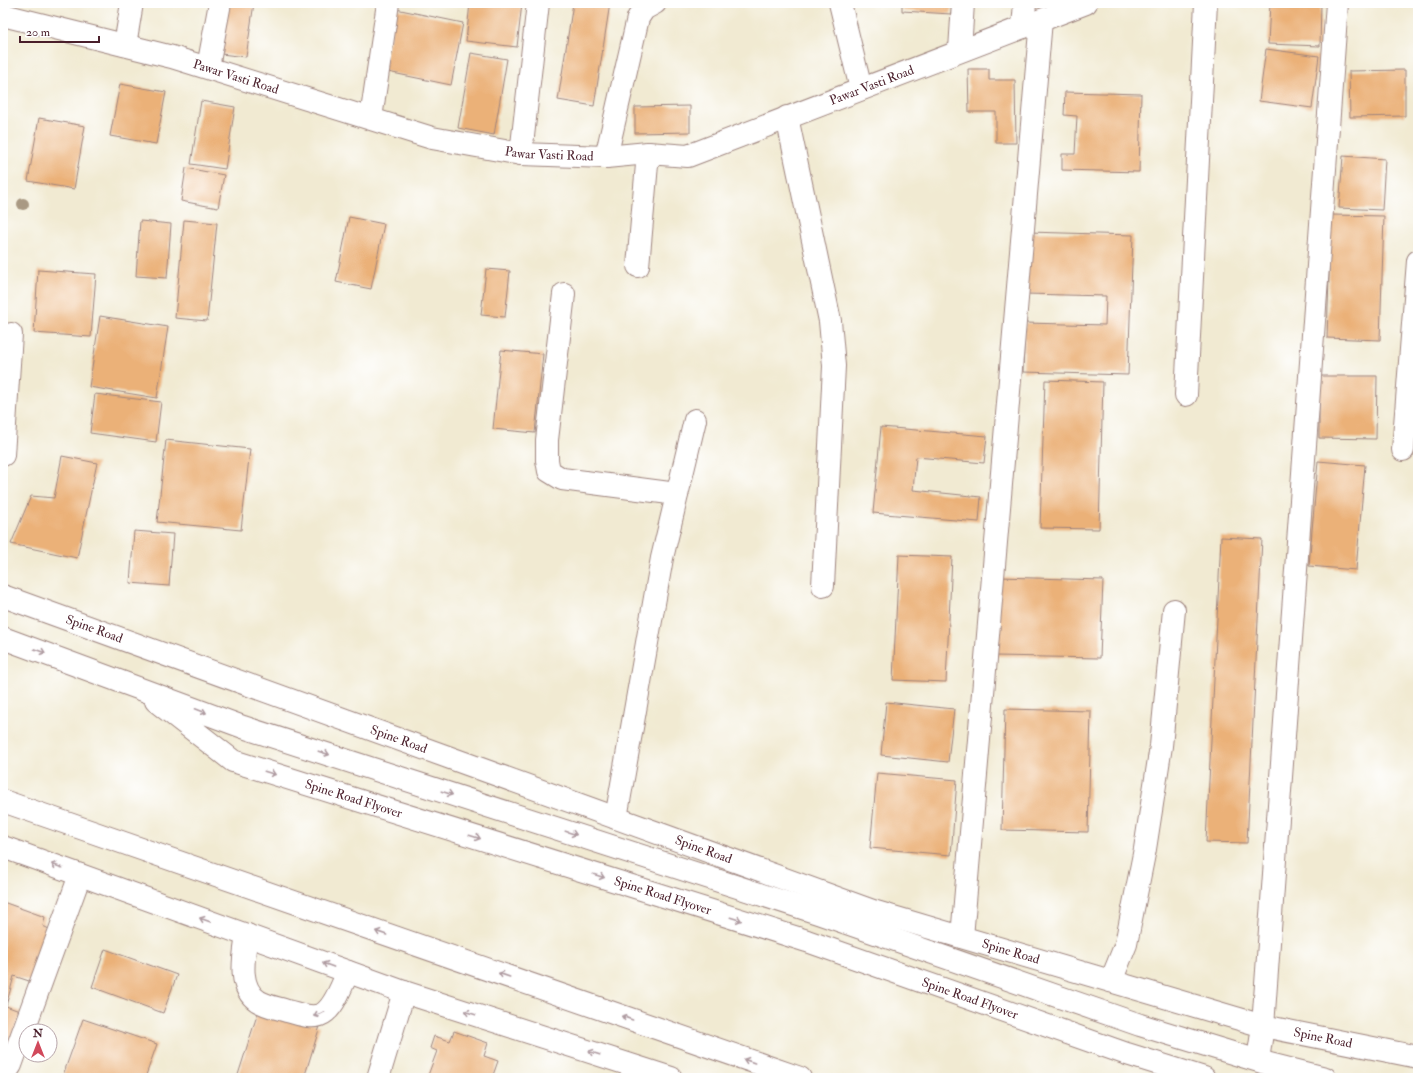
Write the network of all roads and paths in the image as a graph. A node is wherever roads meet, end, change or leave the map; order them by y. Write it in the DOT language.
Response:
graph roads {
  1 [pos="132,3"];
  2 [pos="220,3"];
  3 [pos="388,3"];
  4 [pos="538,3"];
  5 [pos="655,3"];
  6 [pos="840,3"];
  7 [pos="963,3"];
  8 [pos="1025,3"];
  9 [pos="1086,3"];
  10 [pos="1206,3"];
  11 [pos="1337,3"];
  12 [pos="3,15"];
  13 [pos="1032,23"];
  14 [pos="125,45"];
  15 [pos="960,50"];
  16 [pos="208,68"];
  17 [pos="861,88"];
  18 [pos="371,118"];
  19 [pos="787,118"];
  20 [pos="648,152"];
  21 [pos="521,154"];
  22 [pos="606,157"];
  23 [pos="1418,261"];
  24 [pos="638,266"];
  25 [pos="564,294"];
  26 [pos="11,334"];
  27 [pos="1186,395"];
  28 [pos="695,420"];
  29 [pos="1403,450"];
  30 [pos="3,455"];
  31 [pos="677,494"];
  32 [pos="823,586"];
  33 [pos="3,596"];
  34 [pos="1174,610"];
  35 [pos="3,638"];
  36 [pos="138,687"];
  37 [pos="3,801"];
  38 [pos="616,818"];
  39 [pos="3,847"];
  40 [pos="80,875"];
  41 [pos="247,935"];
  42 [pos="962,937"];
  43 [pos="348,972"];
  44 [pos="1111,981"];
  45 [pos="404,992"];
  46 [pos="1263,1026"];
  47 [pos="1418,1057"];
  48 [pos="1258,1060"];
  49 [pos="3,1076"];
  50 [pos="378,1078"];
  51 [pos="671,1078"];
  52 [pos="800,1078"];
  53 [pos="1204,1078"];
  54 [pos="1325,1078"];
  1 -- 14 [label="street"];
  2 -- 16 [label="street"];
  3 -- 18 [label="street"];
  4 -- 21 [label="street"];
  5 -- 22 [label="street"];
  6 -- 17 [label="street"];
  7 -- 15 [label="street"];
  8 -- 13 [label="street"];
  9 -- 13 [label="street, Pawar Vasti Road"];
  10 -- 27 [label="street"];
  11 -- 46 [label="street"];
  12 -- 14 [label="street, Pawar Vasti Road"];
  13 -- 15 [label="street, Pawar Vasti Road"];
  13 -- 42 [label="street"];
  14 -- 16 [label="street, Pawar Vasti Road"];
  15 -- 17 [label="street, Pawar Vasti Road"];
  16 -- 18 [label="street, Pawar Vasti Road"];
  17 -- 19 [label="street, Pawar Vasti Road"];
  18 -- 21 [label="street, Pawar Vasti Road"];
  19 -- 20 [label="street, Pawar Vasti Road"];
  19 -- 32 [label="street"];
  20 -- 22 [label="street, Pawar Vasti Road"];
  20 -- 24 [label="street"];
  21 -- 22 [label="street, Pawar Vasti Road"];
  23 -- 29 [label="street"];
  25 -- 31 [label="street"];
  26 -- 30 [label="street"];
  28 -- 31 [label="street"];
  31 -- 38 [label="street"];
  33 -- 38 [label="street, Spine Road"];
  34 -- 44 [label="street"];
  35 -- 36 [label="street, Spine Road, one-way"];
  36 -- 48 [label="street, Spine Road, one-way"];
  36 -- 53 [label="street, Spine Road Flyover, one-way"];
  52 -- 37 [label="street, one-way"];
  38 -- 42 [label="street, Spine Road"];
  40 -- 39 [label="street, one-way"];
  41 -- 40 [label="street, one-way"];
  40 -- 49 [label="street"];
  43 -- 41 [label="street, one-way"];
  43 -- 41 [label="street, one-way"];
  42 -- 44 [label="street, Spine Road"];
  43 -- 45 [label="street"];
  44 -- 46 [label="street, Spine Road"];
  45 -- 50 [label="street"];
  51 -- 45 [label="street, one-way"];
  46 -- 47 [label="street, Spine Road"];
  46 -- 48 [label="street"];
  48 -- 54 [label="street, Spine Road"];
}
